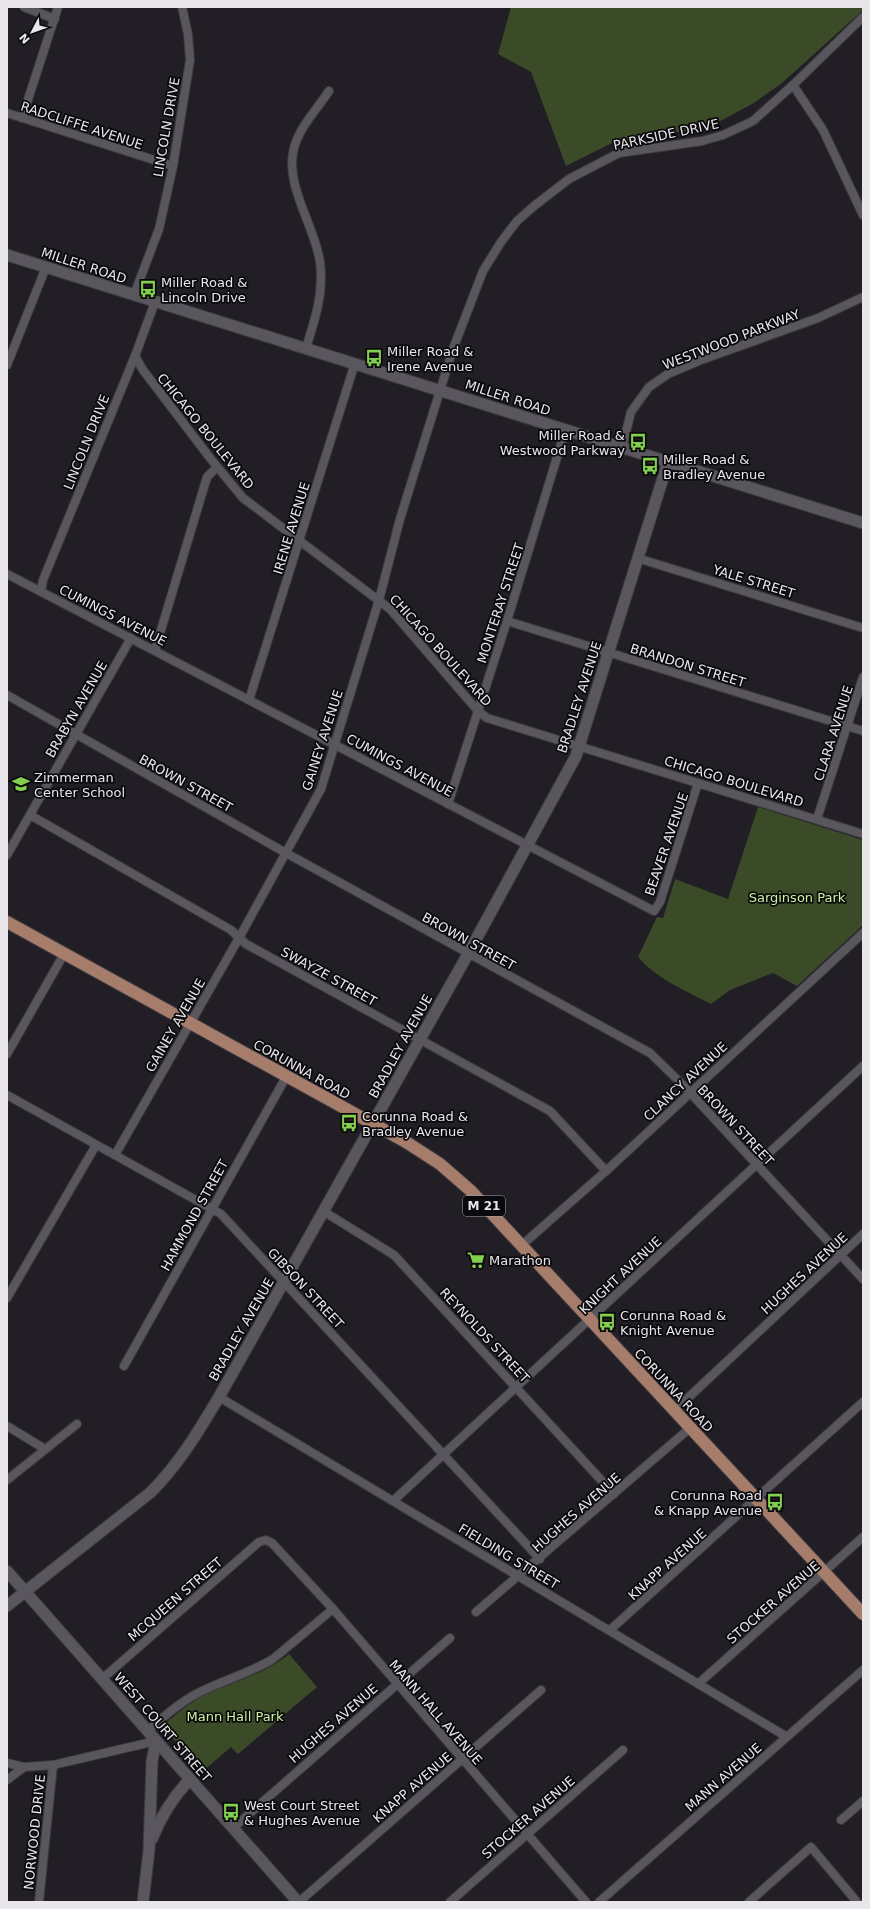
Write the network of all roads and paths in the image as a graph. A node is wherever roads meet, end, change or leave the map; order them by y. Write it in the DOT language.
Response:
graph roads {
  1 [pos="24,7"];
  2 [pos="58,7"];
  3 [pos="182,7"];
  4 [pos="863,17"];
  5 [pos="54,19"];
  6 [pos="793,85"];
  7 [pos="329,92"];
  8 [pos="7,114"];
  9 [pos="22,118"];
  10 [pos="173,166"];
  11 [pos="863,215"];
  12 [pos="7,255"];
  13 [pos="46,267"];
  14 [pos="134,295"];
  15 [pos="863,297"];
  16 [pos="155,302"];
  17 [pos="306,348"];
  18 [pos="135,356"];
  19 [pos="355,363"];
  20 [pos="7,365"];
  21 [pos="440,389"];
  22 [pos="565,431"];
  23 [pos="622,448"];
  24 [pos="668,462"];
  25 [pos="217,467"];
  26 [pos="863,524"];
  27 [pos="301,540"];
  28 [pos="638,558"];
  29 [pos="7,574"];
  30 [pos="41,591"];
  31 [pos="379,600"];
  32 [pos="507,621"];
  33 [pos="863,628"];
  34 [pos="131,638"];
  35 [pos="155,650"];
  36 [pos="608,653"];
  37 [pos="863,677"];
  38 [pos="7,695"];
  39 [pos="249,700"];
  40 [pos="478,711"];
  41 [pos="848,726"];
  42 [pos="863,731"];
  43 [pos="76,735"];
  44 [pos="334,744"];
  45 [pos="579,746"];
  46 [pos="698,782"];
  47 [pos="448,804"];
  48 [pos="30,815"];
  49 [pos="817,819"];
  50 [pos="863,834"];
  51 [pos="527,846"];
  52 [pos="286,853"];
  53 [pos="7,855"];
  54 [pos="654,911"];
  55 [pos="7,922"];
  56 [pos="863,933"];
  57 [pos="239,938"];
  58 [pos="64,954"];
  59 [pos="468,954"];
  60 [pos="189,1022"];
  61 [pos="420,1040"];
  62 [pos="7,1054"];
  63 [pos="863,1066"];
  64 [pos="286,1077"];
  65 [pos="689,1093"];
  66 [pos="7,1095"];
  67 [pos="372,1124"];
  68 [pos="96,1145"];
  69 [pos="114,1155"];
  70 [pos="757,1165"];
  71 [pos="606,1171"];
  72 [pos="211,1209"];
  73 [pos="323,1211"];
  74 [pos="863,1234"];
  75 [pos="522,1245"];
  76 [pos="841,1255"];
  77 [pos="863,1279"];
  78 [pos="284,1282"];
  79 [pos="7,1298"];
  80 [pos="590,1320"];
  81 [pos="124,1366"];
  82 [pos="517,1388"];
  83 [pos="218,1397"];
  84 [pos="863,1402"];
  85 [pos="674,1410"];
  86 [pos="77,1424"];
  87 [pos="7,1426"];
  88 [pos="690,1428"];
  89 [pos="46,1449"];
  90 [pos="443,1455"];
  91 [pos="7,1480"];
  92 [pos="614,1494"];
  93 [pos="756,1499"];
  94 [pos="393,1501"];
  95 [pos="863,1537"];
  96 [pos="266,1540"];
  97 [pos="540,1559"];
  98 [pos="7,1570"];
  99 [pos="825,1572"];
  100 [pos="519,1576"];
  101 [pos="25,1592"];
  102 [pos="7,1606"];
  103 [pos="333,1609"];
  104 [pos="476,1612"];
  105 [pos="863,1614"];
  106 [pos="610,1630"];
  107 [pos="450,1638"];
  108 [pos="863,1670"];
  109 [pos="102,1679"];
  110 [pos="396,1684"];
  111 [pos="698,1684"];
  112 [pos="541,1690"];
  113 [pos="148,1730"];
  114 [pos="787,1737"];
  115 [pos="156,1741"];
  116 [pos="623,1750"];
  117 [pos="462,1760"];
  118 [pos="7,1763"];
  119 [pos="53,1765"];
  120 [pos="24,1767"];
  121 [pos="190,1779"];
  122 [pos="7,1780"];
  123 [pos="863,1801"];
  124 [pos="841,1820"];
  125 [pos="233,1828"];
  126 [pos="527,1834"];
  127 [pos="149,1850"];
  128 [pos="39,1902"];
  129 [pos="143,1902"];
  130 [pos="298,1902"];
  131 [pos="450,1902"];
  132 [pos="586,1902"];
  133 [pos="599,1902"];
  134 [pos="749,1902"];
  135 [pos="857,1902"];
  1 -- 5 [label="street"];
  2 -- 5 [label="street"];
  3 -- 10 [label="street, LINCOLN DRIVE"];
  4 -- 6 [label="street, PARKSIDE DRIVE"];
  5 -- 9 [label="street"];
  6 -- 11 [label="street"];
  6 -- 21 [label="street, PARKSIDE DRIVE"];
  7 -- 17 [label="street"];
  8 -- 9 [label="street, RADCLIFFE AVENUE"];
  9 -- 10 [label="street, RADCLIFFE AVENUE"];
  10 -- 14 [label="street, LINCOLN DRIVE"];
  12 -- 13 [label="street, MILLER ROAD"];
  13 -- 14 [label="street, MILLER ROAD"];
  13 -- 20 [label="street"];
  14 -- 16 [label="street, MILLER ROAD"];
  15 -- 23 [label="street, WESTWOOD PARKWAY"];
  16 -- 17 [label="street, MILLER ROAD"];
  16 -- 18 [label="street, LINCOLN DRIVE"];
  17 -- 19 [label="street, MILLER ROAD"];
  18 -- 25 [label="street, CHICAGO BOULEVARD"];
  18 -- 30 [label="street, LINCOLN DRIVE"];
  19 -- 21 [label="street, MILLER ROAD"];
  19 -- 27 [label="street, IRENE AVENUE"];
  21 -- 22 [label="street, MILLER ROAD"];
  21 -- 31 [label="street, GAINEY AVENUE"];
  22 -- 23 [label="street, MILLER ROAD"];
  22 -- 32 [label="street, MONTERAY STREET"];
  23 -- 24 [label="street, MILLER ROAD"];
  24 -- 26 [label="street, MILLER ROAD"];
  24 -- 28 [label="street, BRADLEY AVENUE"];
  25 -- 27 [label="street, CHICAGO BOULEVARD"];
  25 -- 35 [label="street"];
  27 -- 31 [label="street, CHICAGO BOULEVARD"];
  27 -- 39 [label="street, IRENE AVENUE"];
  28 -- 33 [label="street, YALE STREET"];
  28 -- 36 [label="street, BRADLEY AVENUE"];
  29 -- 30 [label="street, CUMINGS AVENUE"];
  30 -- 34 [label="street, CUMINGS AVENUE"];
  31 -- 40 [label="street, CHICAGO BOULEVARD"];
  31 -- 44 [label="street, GAINEY AVENUE"];
  32 -- 36 [label="street, BRANDON STREET"];
  32 -- 40 [label="street, MONTERAY STREET"];
  34 -- 35 [label="street, CUMINGS AVENUE"];
  34 -- 43 [label="street, BRABYN AVENUE"];
  35 -- 39 [label="street, CUMINGS AVENUE"];
  36 -- 41 [label="street, BRANDON STREET"];
  36 -- 45 [label="street, BRADLEY AVENUE"];
  37 -- 41 [label="street, CLARA AVENUE"];
  38 -- 43 [label="street, BROWN STREET"];
  39 -- 44 [label="street, CUMINGS AVENUE"];
  40 -- 45 [label="street, CHICAGO BOULEVARD"];
  40 -- 47 [label="street, MONTERAY STREET"];
  41 -- 42 [label="street, BRANDON STREET"];
  41 -- 49 [label="street, CLARA AVENUE"];
  43 -- 48 [label="street, BRABYN AVENUE"];
  43 -- 52 [label="street, BROWN STREET"];
  44 -- 47 [label="street, CUMINGS AVENUE"];
  44 -- 52 [label="street, GAINEY AVENUE"];
  45 -- 46 [label="street, CHICAGO BOULEVARD"];
  45 -- 51 [label="street, BRADLEY AVENUE"];
  46 -- 49 [label="street, CHICAGO BOULEVARD"];
  46 -- 54 [label="street, BEAVER AVENUE"];
  47 -- 51 [label="street, CUMINGS AVENUE"];
  48 -- 53 [label="street, BRABYN AVENUE"];
  48 -- 57 [label="street, SWAYZE STREET"];
  49 -- 50 [label="street, CHICAGO BOULEVARD"];
  51 -- 54 [label="street, CUMINGS AVENUE"];
  51 -- 59 [label="street, BRADLEY AVENUE"];
  52 -- 57 [label="street, GAINEY AVENUE"];
  52 -- 59 [label="street, BROWN STREET"];
  55 -- 58 [label="main road, CORUNNA ROAD / M 21"];
  56 -- 65 [label="street, CLANCY AVENUE"];
  57 -- 60 [label="street, GAINEY AVENUE"];
  57 -- 61 [label="street, SWAYZE STREET"];
  58 -- 60 [label="main road, CORUNNA ROAD / M 21"];
  58 -- 62 [label="street"];
  59 -- 61 [label="street, BRADLEY AVENUE"];
  59 -- 65 [label="street, BROWN STREET"];
  60 -- 64 [label="main road, CORUNNA ROAD / M 21"];
  60 -- 69 [label="street, GAINEY AVENUE"];
  61 -- 67 [label="street, BRADLEY AVENUE"];
  61 -- 71 [label="street, SWAYZE STREET"];
  63 -- 70 [label="street, KNIGHT AVENUE"];
  64 -- 67 [label="main road, CORUNNA ROAD / M 21"];
  64 -- 72 [label="street, HAMMOND STREET"];
  65 -- 70 [label="street, BROWN STREET"];
  65 -- 71 [label="street, CLANCY AVENUE"];
  66 -- 68 [label="street, GIBSON STREET"];
  67 -- 73 [label="street, BRADLEY AVENUE"];
  67 -- 75 [label="main road, CORUNNA ROAD / M 21"];
  68 -- 69 [label="street, GIBSON STREET"];
  68 -- 79 [label="street"];
  69 -- 72 [label="street, GIBSON STREET"];
  70 -- 76 [label="street, BROWN STREET"];
  70 -- 80 [label="street, KNIGHT AVENUE"];
  71 -- 75 [label="street, CLANCY AVENUE"];
  72 -- 78 [label="street, GIBSON STREET"];
  72 -- 81 [label="street, HAMMOND STREET"];
  73 -- 78 [label="street, BRADLEY AVENUE"];
  73 -- 82 [label="street, REYNOLDS STREET"];
  74 -- 76 [label="street, HUGHES AVENUE"];
  75 -- 80 [label="main road, CORUNNA ROAD / M 21"];
  76 -- 77 [label="street, BROWN STREET"];
  76 -- 85 [label="street, HUGHES AVENUE"];
  78 -- 83 [label="street, BRADLEY AVENUE"];
  78 -- 90 [label="street, GIBSON STREET"];
  80 -- 82 [label="street, KNIGHT AVENUE"];
  80 -- 85 [label="main road, CORUNNA ROAD / M 21"];
  82 -- 90 [label="street, KNIGHT AVENUE"];
  82 -- 92 [label="street, REYNOLDS STREET"];
  83 -- 94 [label="street, FIELDING STREET"];
  83 -- 101 [label="street, BRADLEY AVENUE"];
  84 -- 93 [label="street, KNAPP AVENUE"];
  85 -- 88 [label="main road, CORUNNA ROAD / M 21"];
  86 -- 89 [label="street"];
  87 -- 89 [label="street"];
  88 -- 92 [label="street, HUGHES AVENUE"];
  88 -- 93 [label="main road, CORUNNA ROAD / M 21"];
  89 -- 91 [label="street"];
  90 -- 94 [label="street, KNIGHT AVENUE"];
  90 -- 97 [label="street, GIBSON STREET"];
  92 -- 97 [label="street, HUGHES AVENUE"];
  93 -- 99 [label="main road, CORUNNA ROAD / M 21"];
  93 -- 106 [label="street, KNAPP AVENUE"];
  94 -- 100 [label="street, FIELDING STREET"];
  95 -- 99 [label="street, STOCKER AVENUE"];
  96 -- 103 [label="street, MANN HALL AVENUE"];
  96 -- 109 [label="street, MCQUEEN STREET"];
  97 -- 100 [label="street, HUGHES AVENUE"];
  98 -- 101 [label="street, WEST COURT STREET"];
  99 -- 105 [label="main road, CORUNNA ROAD / M 21"];
  99 -- 111 [label="street, STOCKER AVENUE"];
  100 -- 104 [label="street, HUGHES AVENUE"];
  100 -- 106 [label="street, FIELDING STREET"];
  101 -- 102 [label="street, BRADLEY AVENUE"];
  101 -- 109 [label="street, WEST COURT STREET"];
  103 -- 110 [label="street, MANN HALL AVENUE"];
  103 -- 113 [label="street"];
  106 -- 111 [label="street, FIELDING STREET"];
  107 -- 110 [label="street, HUGHES AVENUE"];
  108 -- 114 [label="street, MANN AVENUE"];
  109 -- 113 [label="street, WEST COURT STREET"];
  110 -- 117 [label="street, MANN HALL AVENUE"];
  110 -- 125 [label="street, HUGHES AVENUE"];
  111 -- 114 [label="street, FIELDING STREET"];
  112 -- 117 [label="street, KNAPP AVENUE"];
  113 -- 115 [label="street, WEST COURT STREET"];
  114 -- 133 [label="street, MANN AVENUE"];
  115 -- 119 [label="street"];
  115 -- 121 [label="street, WEST COURT STREET"];
  115 -- 127 [label="street"];
  116 -- 126 [label="street, STOCKER AVENUE"];
  117 -- 126 [label="street, MANN HALL AVENUE"];
  117 -- 130 [label="street, KNAPP AVENUE"];
  118 -- 120 [label="street"];
  119 -- 120 [label="street"];
  119 -- 128 [label="street, NORWOOD DRIVE"];
  120 -- 122 [label="street"];
  121 -- 125 [label="street, WEST COURT STREET"];
  121 -- 127 [label="street"];
  123 -- 124 [label="street"];
  125 -- 130 [label="street, WEST COURT STREET"];
  126 -- 131 [label="street, STOCKER AVENUE"];
  126 -- 132 [label="street, MANN HALL AVENUE"];
  127 -- 129 [label="street"];
  134 -- 135 [label="street"];
}
